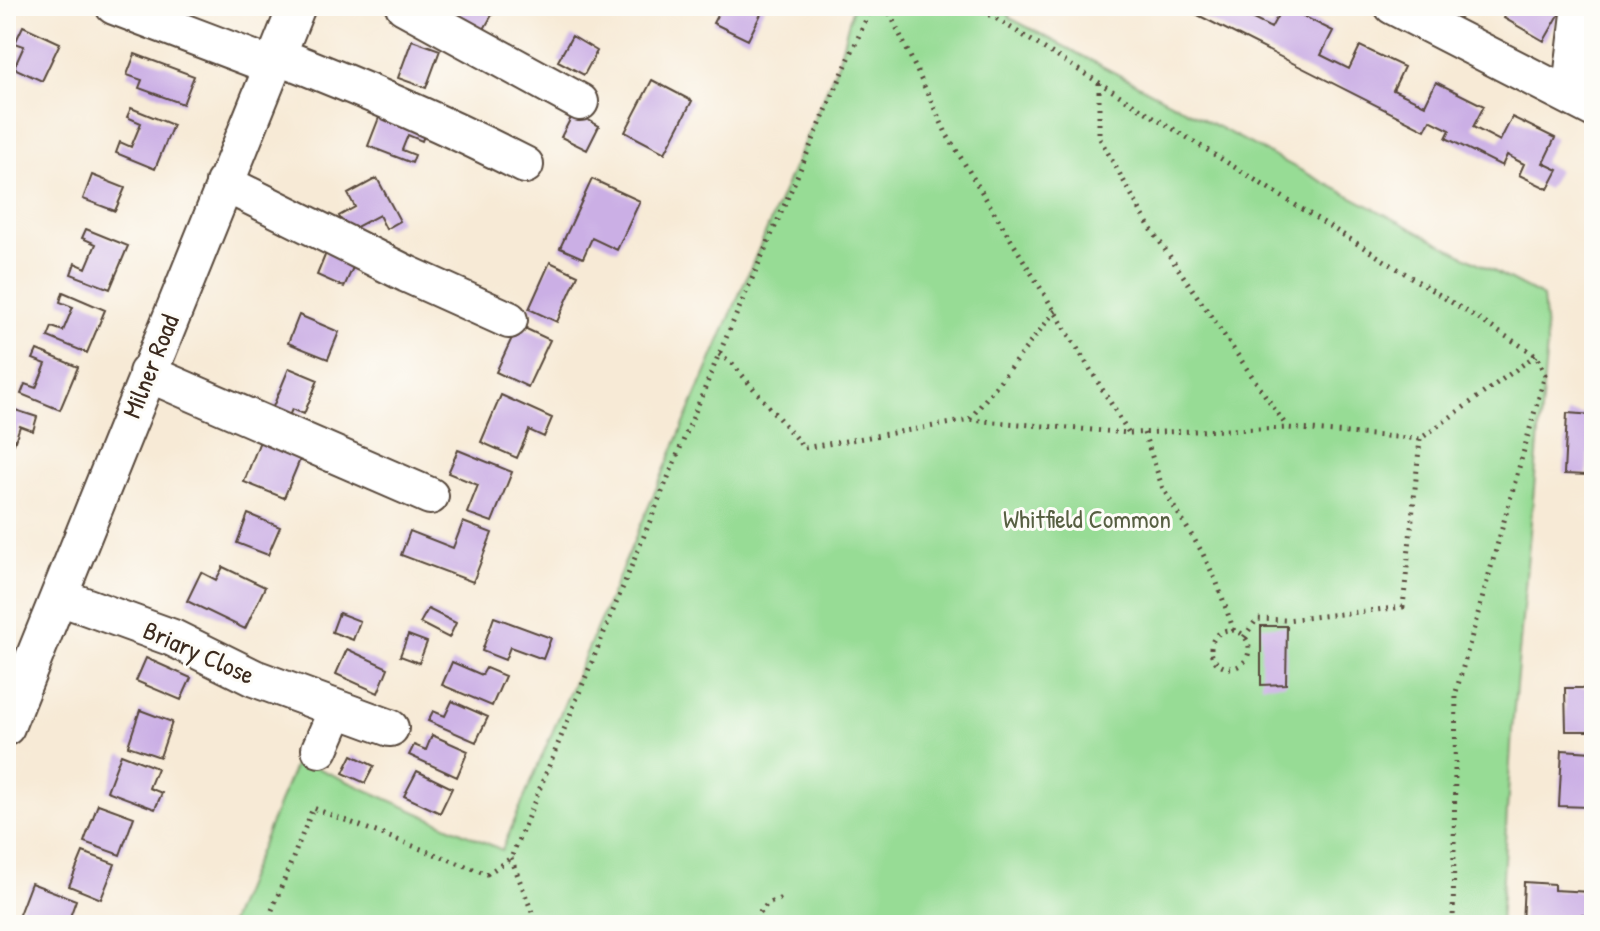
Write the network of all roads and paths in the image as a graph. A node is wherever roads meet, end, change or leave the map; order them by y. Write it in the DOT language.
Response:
graph roads {
  1 [pos="114,6"];
  2 [pos="297,6"];
  3 [pos="404,6"];
  4 [pos="872,6"];
  5 [pos="1393,6"];
  6 [pos="1581,6"];
  7 [pos="887,7"];
  8 [pos="977,7"];
  9 [pos="274,60"];
  10 [pos="1099,83"];
  11 [pos="580,102"];
  12 [pos="1582,102"];
  13 [pos="525,165"];
  14 [pos="224,183"];
  15 [pos="1056,310"];
  16 [pos="509,320"];
  17 [pos="719,354"];
  18 [pos="1536,355"];
  19 [pos="147,373"];
  20 [pos="970,420"];
  21 [pos="1288,428"];
  22 [pos="1129,433"];
  23 [pos="1144,433"];
  24 [pos="1420,439"];
  25 [pos="430,496"];
  26 [pos="60,597"];
  27 [pos="1234,631"];
  28 [pos="1244,637"];
  29 [pos="337,710"];
  30 [pos="6,727"];
  31 [pos="390,728"];
  32 [pos="320,749"];
  33 [pos="511,858"];
  34 [pos="782,898"];
  35 [pos="1183,915"];
  36 [pos="266,925"];
  37 [pos="537,925"];
  38 [pos="749,925"];
  39 [pos="1194,925"];
  40 [pos="1453,925"];
  1 -- 9 [label="street"];
  2 -- 9 [label="street, Milner Road"];
  3 -- 11 [label="street"];
  4 -- 17 [label="path"];
  5 -- 12 [label="street"];
  6 -- 12 [label="street"];
  7 -- 8 [label="path"];
  7 -- 15 [label="path"];
  8 -- 10 [label="path"];
  9 -- 13 [label="street"];
  9 -- 14 [label="street, Milner Road"];
  10 -- 18 [label="path"];
  10 -- 21 [label="path"];
  14 -- 16 [label="street"];
  14 -- 19 [label="street, Milner Road"];
  15 -- 20 [label="path"];
  15 -- 22 [label="path"];
  17 -- 20 [label="path"];
  17 -- 33 [label="path"];
  18 -- 24 [label="path"];
  18 -- 40 [label="path"];
  19 -- 25 [label="street"];
  19 -- 26 [label="street, Milner Road"];
  20 -- 22 [label="path"];
  21 -- 23 [label="path"];
  21 -- 24 [label="path"];
  22 -- 23 [label="path"];
  23 -- 27 [label="path"];
  24 -- 28 [label="path"];
  26 -- 29 [label="street, Briary Close"];
  26 -- 30 [label="street, Milner Road"];
  27 -- 28 [label="path"];
  27 -- 28 [label="path"];
  29 -- 31 [label="street, Briary Close"];
  29 -- 32 [label="street"];
  33 -- 36 [label="path"];
  33 -- 37 [label="path"];
  34 -- 38 [label="path"];
  35 -- 39 [label="path"];
}
